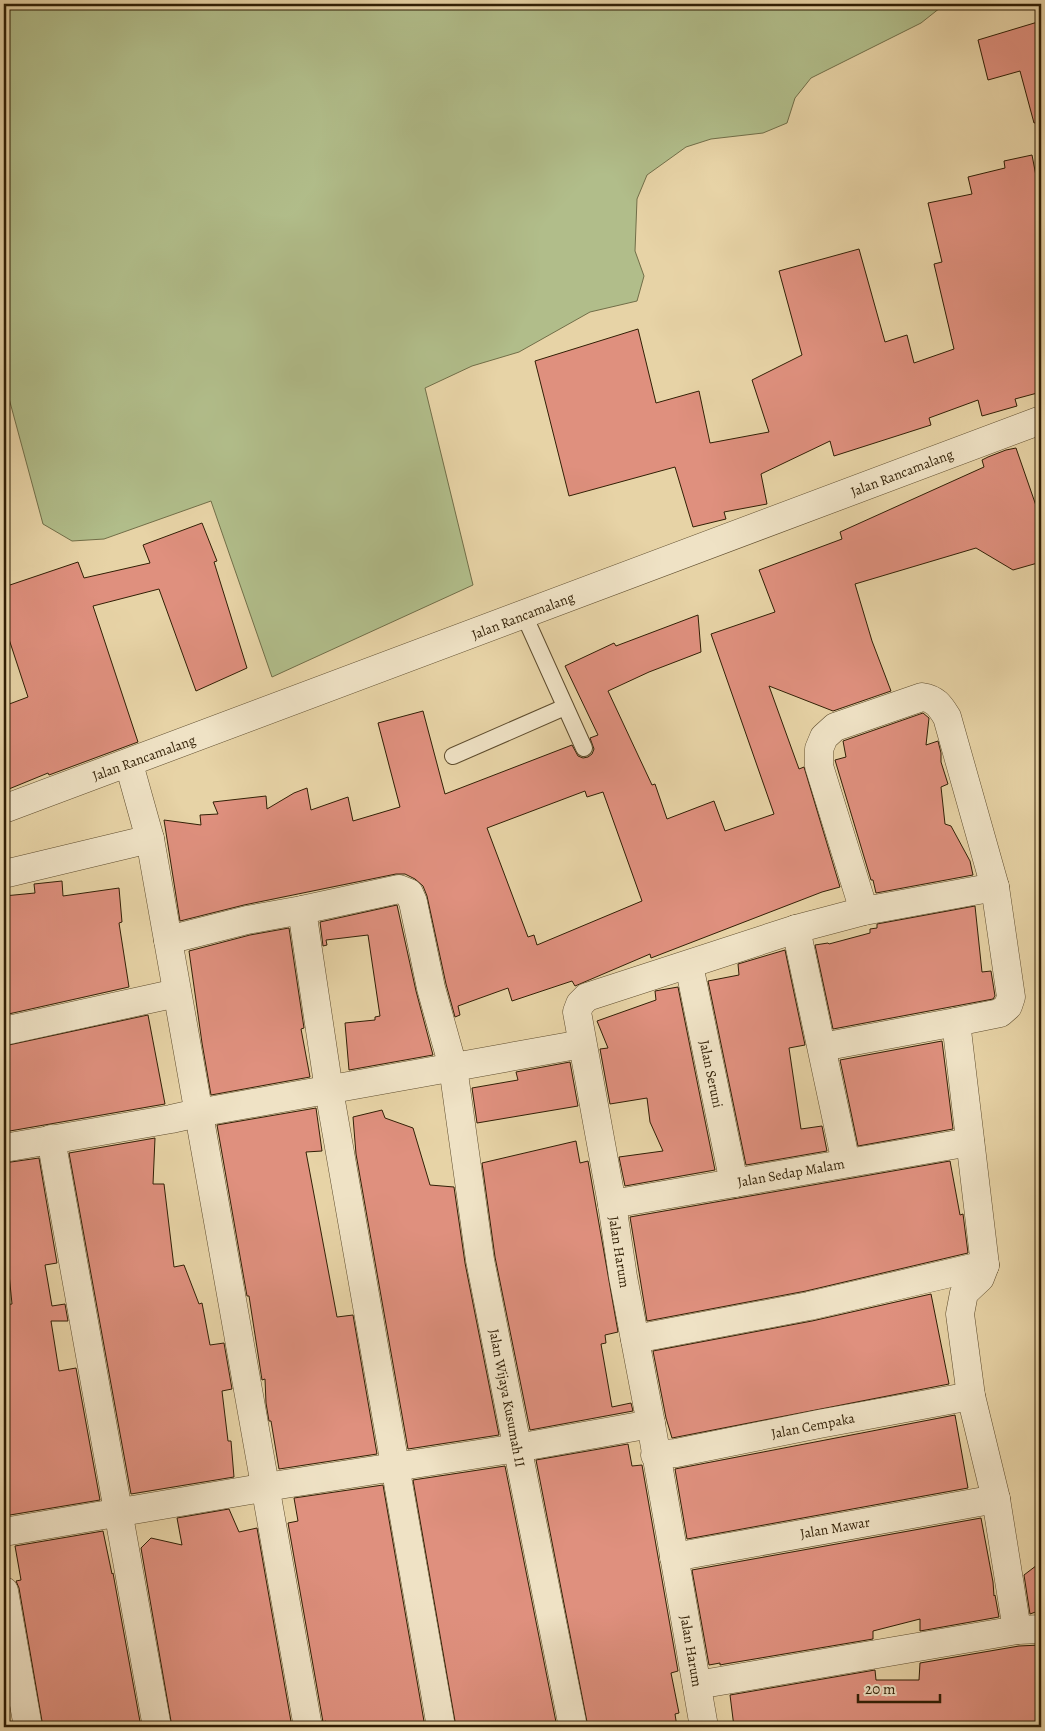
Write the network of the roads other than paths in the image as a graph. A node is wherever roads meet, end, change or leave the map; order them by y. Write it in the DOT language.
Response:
graph roads {
  1 [pos="1041,423"];
  2 [pos="526,621"];
  3 [pos="565,707"];
  4 [pos="584,748"];
  5 [pos="454,756"];
  6 [pos="131,774"];
  7 [pos="4,809"];
  8 [pos="146,827"];
  9 [pos="4,874"];
  10 [pos="995,887"];
  11 [pos="302,910"];
  12 [pos="864,911"];
  13 [pos="796,928"];
  14 [pos="168,940"];
  15 [pos="689,965"];
  16 [pos="177,993"];
  17 [pos="956,1022"];
  18 [pos="4,1030"];
  19 [pos="582,1044"];
  20 [pos="822,1047"];
  21 [pos="453,1067"];
  22 [pos="328,1090"];
  23 [pos="198,1113"];
  24 [pos="51,1140"];
  25 [pos="970,1142"];
  26 [pos="4,1148"];
  27 [pos="846,1163"];
  28 [pos="734,1183"];
  29 [pos="612,1204"];
  30 [pos="985,1265"];
  31 [pos="635,1339"];
  32 [pos="971,1396"];
  33 [pos="651,1424"];
  34 [pos="517,1448"];
  35 [pos="655,1455"];
  36 [pos="395,1467"];
  37 [pos="265,1488"];
  38 [pos="996,1500"];
  39 [pos="118,1513"];
  40 [pos="4,1532"];
  41 [pos="674,1557"];
  42 [pos="4,1591"];
  43 [pos="1029,1630"];
  44 [pos="9,1651"];
  45 [pos="698,1685"];
  46 [pos="28,1727"];
  47 [pos="157,1727"];
  48 [pos="308,1727"];
  49 [pos="441,1727"];
  50 [pos="573,1727"];
  51 [pos="704,1727"];
  1 -- 2 [label="street, Jalan Rancamalang"];
  2 -- 3 [label="lane"];
  2 -- 6 [label="street, Jalan Rancamalang"];
  3 -- 4 [label="lane"];
  3 -- 5 [label="lane"];
  6 -- 7 [label="street, Jalan Rancamalang"];
  6 -- 8 [label="street"];
  8 -- 9 [label="street"];
  8 -- 14 [label="street"];
  10 -- 12 [label="street, Jalan Harum"];
  10 -- 12 [label="street"];
  10 -- 17 [label="street"];
  11 -- 14 [label="street"];
  11 -- 21 [label="street, Jalan Wijaya Kusumah II"];
  11 -- 22 [label="street"];
  12 -- 13 [label="street, Jalan Harum"];
  13 -- 15 [label="street, Jalan Harum"];
  13 -- 20 [label="street"];
  14 -- 16 [label="street"];
  15 -- 19 [label="street, Jalan Harum"];
  15 -- 28 [label="street, Jalan Seruni"];
  16 -- 18 [label="street"];
  16 -- 23 [label="street"];
  17 -- 20 [label="street"];
  17 -- 25 [label="street"];
  19 -- 21 [label="street"];
  19 -- 29 [label="street, Jalan Harum"];
  20 -- 27 [label="street"];
  21 -- 22 [label="street"];
  21 -- 34 [label="street, Jalan Wijaya Kusumah II"];
  22 -- 23 [label="street"];
  22 -- 36 [label="street"];
  23 -- 24 [label="street"];
  23 -- 37 [label="street"];
  24 -- 26 [label="street"];
  24 -- 39 [label="street"];
  25 -- 27 [label="street, Jalan Sedap Malam"];
  25 -- 30 [label="street"];
  27 -- 28 [label="street, Jalan Sedap Malam"];
  28 -- 29 [label="street, Jalan Sedap Malam"];
  29 -- 31 [label="street, Jalan Harum"];
  30 -- 31 [label="street"];
  30 -- 32 [label="street"];
  31 -- 33 [label="street, Jalan Harum"];
  32 -- 35 [label="street, Jalan Cempaka"];
  32 -- 38 [label="street"];
  33 -- 34 [label="street"];
  33 -- 35 [label="street, Jalan Harum"];
  34 -- 36 [label="street"];
  34 -- 50 [label="street, Jalan Wijaya Kusumah II"];
  35 -- 41 [label="street, Jalan Harum"];
  36 -- 37 [label="street"];
  36 -- 49 [label="street"];
  37 -- 39 [label="street"];
  37 -- 48 [label="street"];
  38 -- 41 [label="street, Jalan Mawar"];
  38 -- 43 [label="street"];
  39 -- 40 [label="street"];
  39 -- 47 [label="street"];
  41 -- 45 [label="street, Jalan Harum"];
  42 -- 44 [label="street"];
  43 -- 45 [label="street"];
  44 -- 46 [label="street"];
  45 -- 51 [label="street, Jalan Harum"];
}
